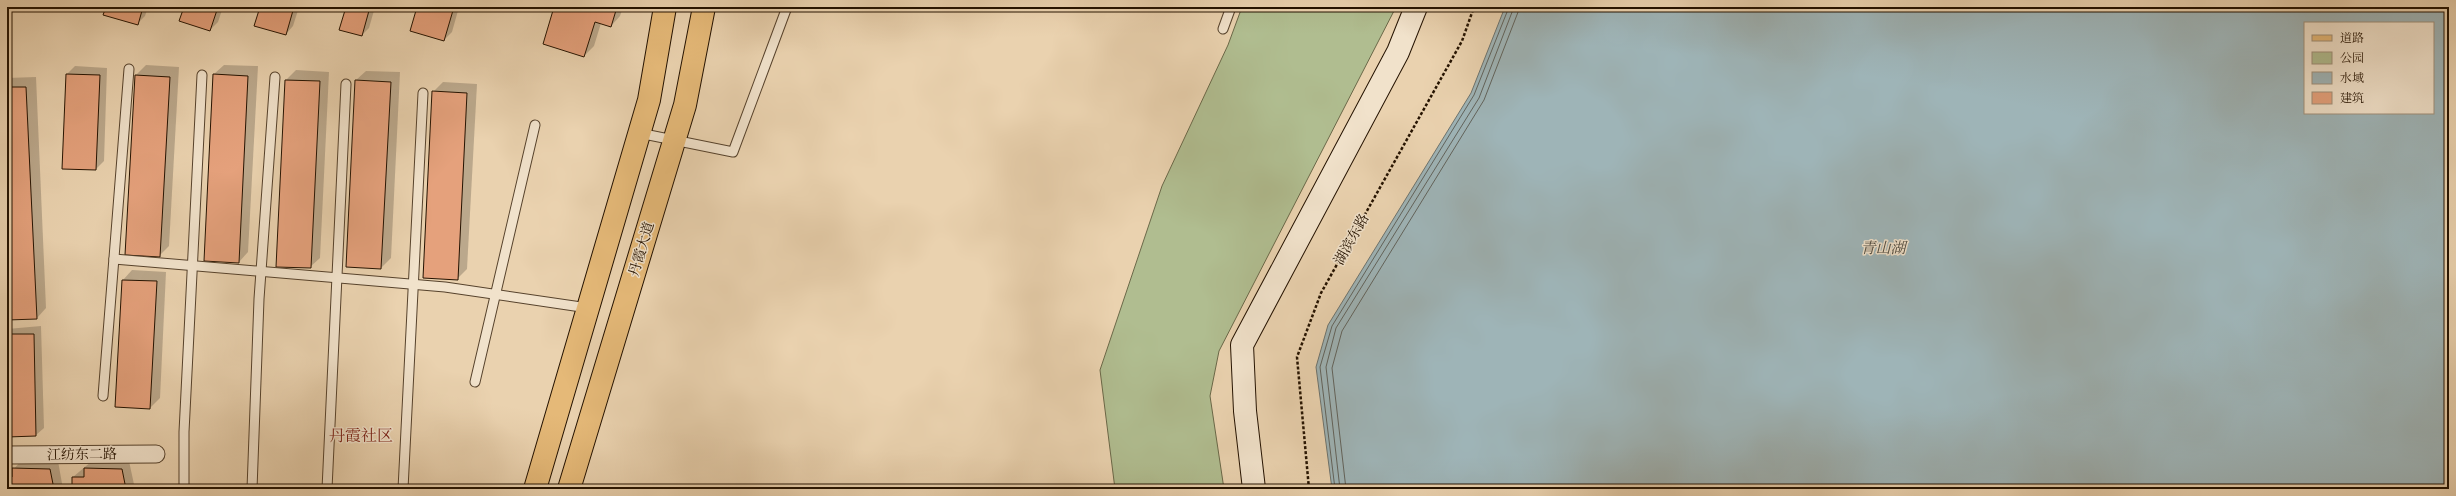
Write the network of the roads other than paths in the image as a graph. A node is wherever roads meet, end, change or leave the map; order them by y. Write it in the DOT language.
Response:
graph roads {
  1 [pos="665,7"];
  2 [pos="704,7"];
  3 [pos="787,7"];
  4 [pos="1231,7"];
  5 [pos="1416,7"];
  6 [pos="1223,29"];
  7 [pos="129,69"];
  8 [pos="202,74"];
  9 [pos="275,77"];
  10 [pos="346,84"];
  11 [pos="423,93"];
  12 [pos="536,125"];
  13 [pos="639,133"];
  14 [pos="674,140"];
  15 [pos="114,259"];
  16 [pos="192,266"];
  17 [pos="261,271"];
  18 [pos="337,278"];
  19 [pos="414,284"];
  20 [pos="495,294"];
  21 [pos="588,308"];
  22 [pos="475,382"];
  23 [pos="103,396"];
  24 [pos="156,454"];
  25 [pos="7,455"];
  26 [pos="184,489"];
  27 [pos="252,489"];
  28 [pos="327,489"];
  29 [pos="403,489"];
  30 [pos="535,489"];
  31 [pos="569,489"];
  32 [pos="1254,489"];
  1 -- 13 [label="main road"];
  2 -- 14 [label="main road, 丹霞大道"];
  3 -- 14 [label="lane"];
  4 -- 6 [label="lane"];
  5 -- 32 [label="street"];
  7 -- 15 [label="lane"];
  8 -- 16 [label="lane"];
  9 -- 17 [label="lane"];
  10 -- 18 [label="lane"];
  11 -- 19 [label="lane"];
  12 -- 20 [label="lane"];
  13 -- 14 [label="lane"];
  13 -- 21 [label="main road"];
  14 -- 31 [label="main road, 丹霞大道"];
  15 -- 16 [label="lane"];
  15 -- 23 [label="lane"];
  16 -- 17 [label="lane"];
  16 -- 26 [label="lane"];
  17 -- 18 [label="lane"];
  17 -- 27 [label="lane"];
  18 -- 19 [label="lane"];
  18 -- 28 [label="lane"];
  19 -- 20 [label="lane"];
  19 -- 29 [label="lane"];
  20 -- 21 [label="lane"];
  20 -- 22 [label="lane"];
  21 -- 30 [label="main road"];
  24 -- 25 [label="street, 江纺东二路"];
}
